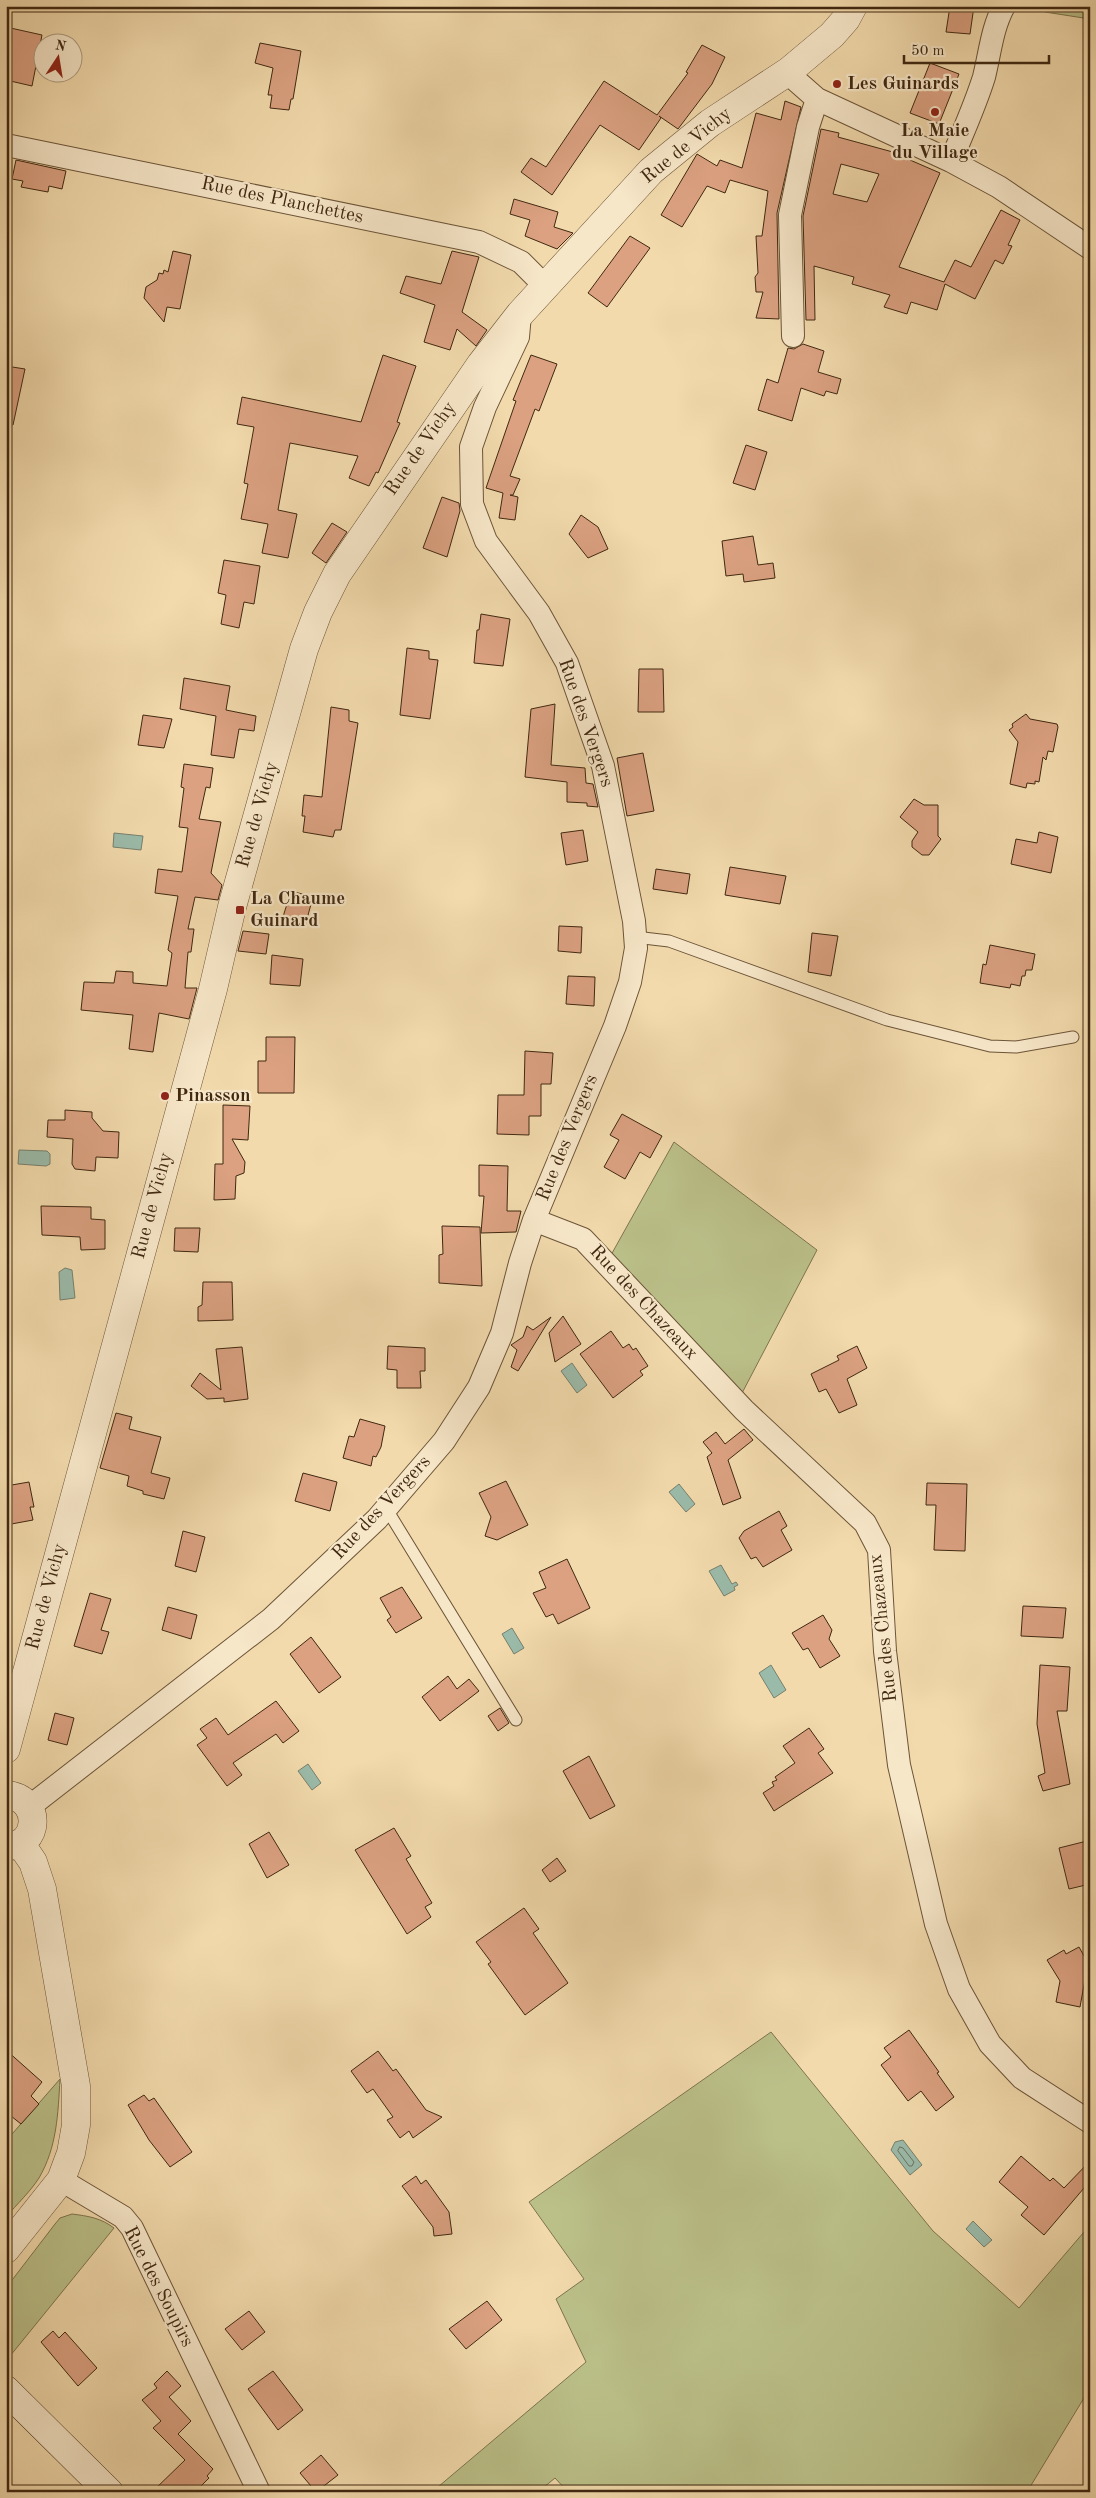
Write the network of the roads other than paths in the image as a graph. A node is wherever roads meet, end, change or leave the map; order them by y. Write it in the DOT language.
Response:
graph roads {
  1 [pos="853,6"];
  2 [pos="1004,6"];
  3 [pos="789,71"];
  4 [pos="817,99"];
  5 [pos="6,145"];
  6 [pos="951,162"];
  7 [pos="1090,248"];
  8 [pos="545,286"];
  9 [pos="520,314"];
  10 [pos="793,336"];
  11 [pos="635,937"];
  12 [pos="1073,1037"];
  13 [pos="534,1220"];
  14 [pos="386,1508"];
  15 [pos="516,1720"];
  16 [pos="8,1734"];
  17 [pos="18,1801"];
  18 [pos="13,1845"];
  19 [pos="1090,2122"];
  20 [pos="61,2180"];
  21 [pos="6,2249"];
  22 [pos="6,2390"];
  23 [pos="18,2408"];
  24 [pos="109,2492"];
  25 [pos="258,2492"];
  1 -- 3 [label="street, Rue de Vichy"];
  2 -- 6 [label="street"];
  3 -- 4 [label="street"];
  3 -- 8 [label="street, Rue de Vichy"];
  4 -- 6 [label="street"];
  4 -- 10 [label="street"];
  5 -- 8 [label="street, Rue des Planchettes"];
  6 -- 7 [label="street"];
  8 -- 9 [label="street, Rue de Vichy"];
  9 -- 11 [label="street, Rue des Vergers"];
  9 -- 16 [label="street, Rue de Vichy"];
  11 -- 12 [label="lane"];
  11 -- 13 [label="street, Rue des Vergers"];
  13 -- 14 [label="street, Rue des Vergers"];
  13 -- 19 [label="street, Rue des Chazeaux"];
  14 -- 15 [label="lane"];
  14 -- 17 [label="street, Rue des Vergers"];
  17 -- 18 [label="street"];
  18 -- 20 [label="street"];
  20 -- 21 [label="street"];
  20 -- 25 [label="street, Rue des Soupirs"];
  22 -- 23 [label="street"];
  23 -- 24 [label="street"];
}
